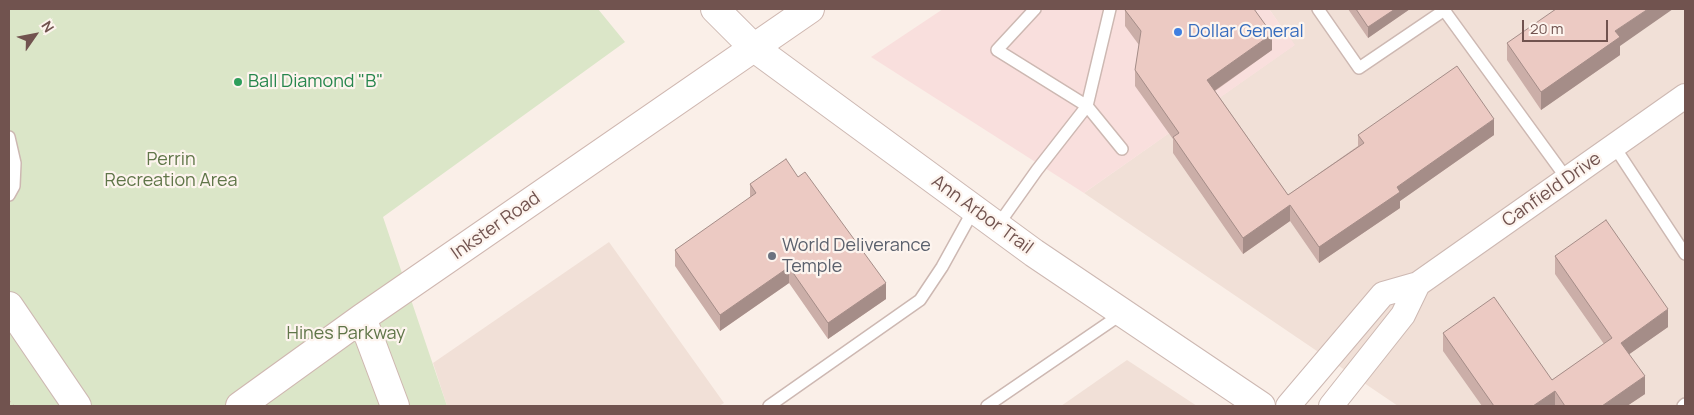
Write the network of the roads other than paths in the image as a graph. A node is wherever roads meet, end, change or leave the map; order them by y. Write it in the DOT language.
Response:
graph roads {
  1 [pos="715,9"];
  2 [pos="810,9"];
  3 [pos="1035,9"];
  4 [pos="1110,9"];
  5 [pos="1318,9"];
  6 [pos="1445,9"];
  7 [pos="753,47"];
  8 [pos="1685,96"];
  9 [pos="1087,106"];
  10 [pos="9,137"];
  11 [pos="1614,146"];
  12 [pos="1122,149"];
  13 [pos="1567,179"];
  14 [pos="9,195"];
  15 [pos="974,209"];
  16 [pos="998,226"];
  17 [pos="1685,254"];
  18 [pos="1418,284"];
  19 [pos="9,306"];
  20 [pos="1123,313"];
  21 [pos="362,318"];
  22 [pos="77,406"];
  23 [pos="240,406"];
  24 [pos="395,406"];
  25 [pos="769,406"];
  26 [pos="987,406"];
  27 [pos="1261,406"];
  28 [pos="1288,406"];
  29 [pos="1331,406"];
  1 -- 7 [label="street, Ann Arbor Trail"];
  2 -- 7 [label="street, Inkster Road"];
  3 -- 9 [label="lane"];
  4 -- 9 [label="lane"];
  5 -- 6 [label="lane"];
  6 -- 13 [label="lane"];
  7 -- 15 [label="street, Ann Arbor Trail"];
  7 -- 21 [label="street, Inkster Road"];
  8 -- 11 [label="street, Canfield Drive"];
  9 -- 12 [label="lane"];
  9 -- 16 [label="lane"];
  10 -- 14 [label="lane"];
  11 -- 13 [label="street, Canfield Drive"];
  11 -- 17 [label="lane"];
  13 -- 18 [label="street, Canfield Drive"];
  15 -- 16 [label="street, Ann Arbor Trail"];
  15 -- 25 [label="lane"];
  16 -- 20 [label="street, Ann Arbor Trail"];
  18 -- 28 [label="street, Canfield Drive"];
  18 -- 29 [label="street, Canfield Drive"];
  19 -- 22 [label="street"];
  20 -- 26 [label="lane"];
  20 -- 27 [label="street, Ann Arbor Trail"];
  21 -- 23 [label="street, Inkster Road"];
  21 -- 24 [label="street"];
}
